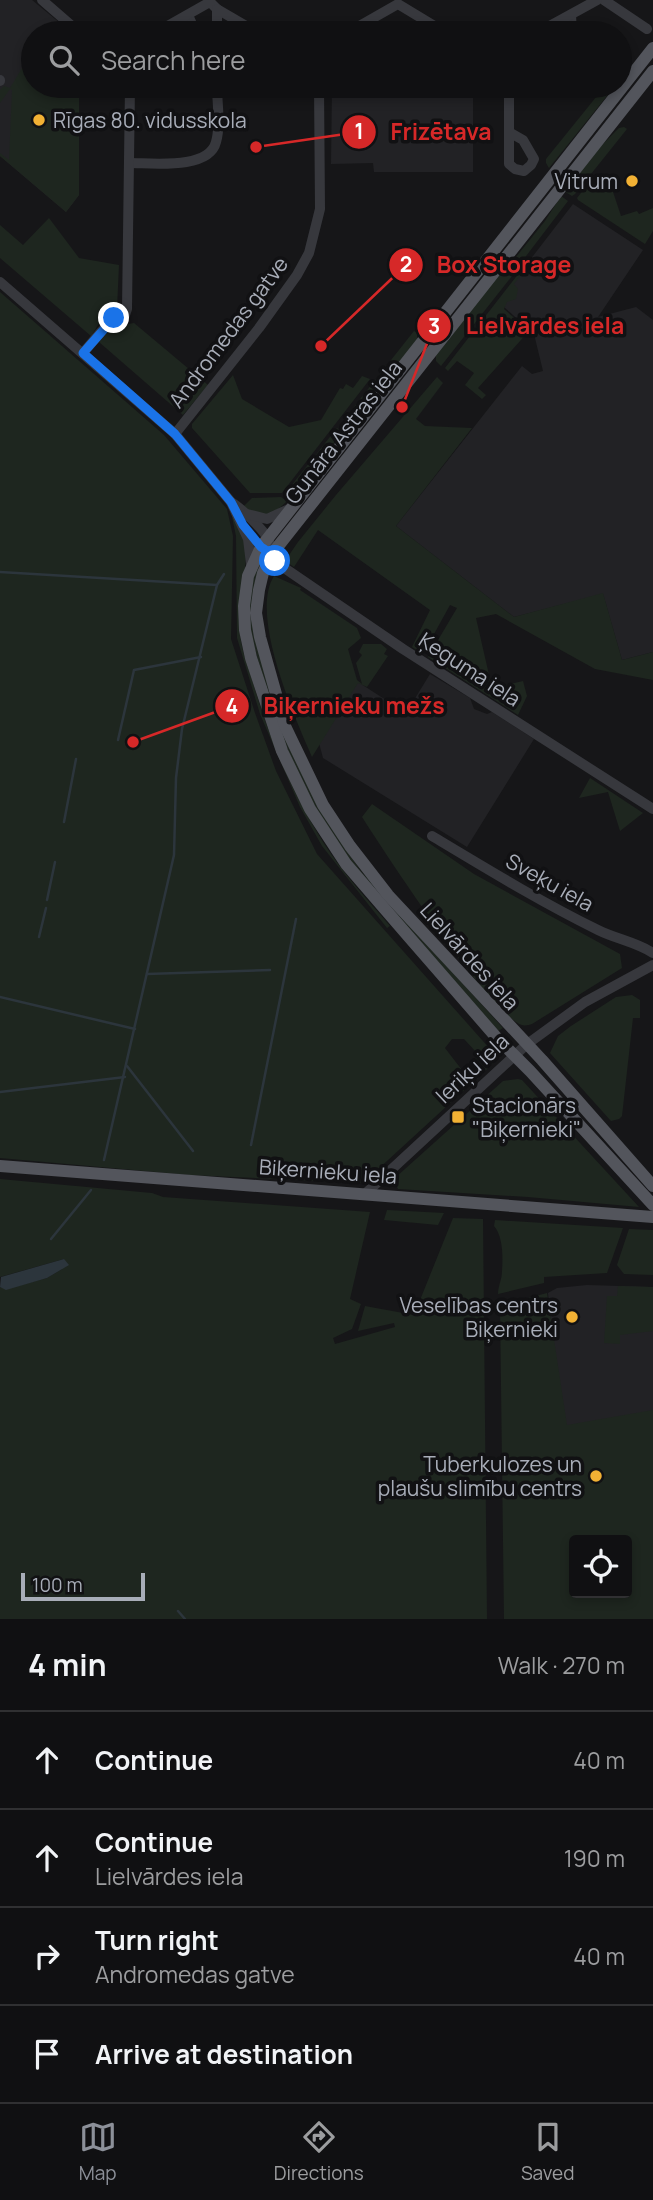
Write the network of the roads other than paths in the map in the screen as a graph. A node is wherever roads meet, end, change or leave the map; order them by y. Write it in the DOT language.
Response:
graph roads {
  1 [pos="42,0"];
  2 [pos="597,0"];
  3 [pos="604,0"];
  4 [pos="398,2"];
  5 [pos="212,4"];
  6 [pos="188,15"];
  7 [pos="571,15"];
  8 [pos="66,21"];
  9 [pos="177,21"];
  10 [pos="191,21"];
  11 [pos="239,21"];
  12 [pos="367,21"];
  13 [pos="427,21"];
  14 [pos="560,21"];
  15 [pos="571,21"];
  16 [pos="647,29"];
  17 [pos="653,48"];
  18 [pos="653,71"];
  19 [pos="632,75"];
  20 [pos="130,98"];
  21 [pos="217,98"];
  22 [pos="320,98"];
  23 [pos="509,98"];
  24 [pos="613,98"];
  25 [pos="632,98"];
  26 [pos="632,98"];
  27 [pos="509,132"];
  28 [pos="130,163"];
  29 [pos="0,282"];
  30 [pos="83,353"];
  31 [pos="175,434"];
  32 [pos="318,472"];
  33 [pos="329,480"];
  34 [pos="231,502"];
  35 [pos="289,509"];
  36 [pos="245,514"];
  37 [pos="243,525"];
  38 [pos="267,546"];
  39 [pos="251,564"];
  40 [pos="653,809"];
  41 [pos="432,835"];
  42 [pos="653,953"];
  43 [pos="653,965"];
  44 [pos="526,1045"];
  45 [pos="514,1055"];
  46 [pos="0,1166"];
  47 [pos="653,1186"];
  48 [pos="366,1193"];
  49 [pos="653,1205"];
  50 [pos="653,1217"];
  1 -- 8 [label="street"];
  2 -- 7 [label="street"];
  3 -- 16 [label="street"];
  4 -- 12 [label="street"];
  4 -- 13 [label="street"];
  5 -- 6 [label="street"];
  5 -- 11 [label="street"];
  6 -- 9 [label="street"];
  6 -- 10 [label="street"];
  7 -- 14 [label="street"];
  7 -- 15 [label="street"];
  17 -- 19 [label="main road, Gunāra Astras iela"];
  18 -- 26 [label="main road, Gunāra Astras iela"];
  20 -- 28 [label="street"];
  21 -- 28 [label="street"];
  22 -- 31 [label="street, Andromedas gatve"];
  23 -- 27 [label="street"];
  24 -- 32 [label="main road, Gunāra Astras iela"];
  25 -- 33 [label="main road, Gunāra Astras iela"];
  28 -- 30 [label="street"];
  29 -- 30 [label="street, Lielvārdes iela"];
  30 -- 31 [label="street, Lielvārdes iela"];
  31 -- 34 [label="street, Lielvārdes iela"];
  32 -- 33 [label="main road"];
  32 -- 35 [label="main road, Gunāra Astras iela"];
  33 -- 38 [label="main road, Gunāra Astras iela"];
  34 -- 36 [label="street, Lielvārdes iela"];
  34 -- 37 [label="street, Lielvārdes iela"];
  35 -- 36 [label="street, Gunāra Astras iela"];
  35 -- 38 [label="main road, Gunāra Astras iela"];
  36 -- 38 [label="street, Lielvārdes iela"];
  37 -- 38 [label="street"];
  37 -- 39 [label="street, Lielvārdes iela"];
  38 -- 39 [label="main road, Lielvārdes iela"];
  38 -- 40 [label="street, Ķeguma iela"];
  38 -- 44 [label="main road, Lielvārdes iela"];
  39 -- 45 [label="main road, Lielvārdes iela"];
  41 -- 42 [label="street, Sveķu iela"];
  43 -- 44 [label="street, Ieriķu iela"];
  44 -- 45 [label="street, Ieriķu iela"];
  44 -- 47 [label="main road, Lielvārdes iela"];
  45 -- 48 [label="street, Ieriķu iela"];
  45 -- 49 [label="main road, Lielvārdes iela"];
  46 -- 48 [label="main road, Biķernieku iela"];
  48 -- 50 [label="main road, Biķernieku iela"];
}
